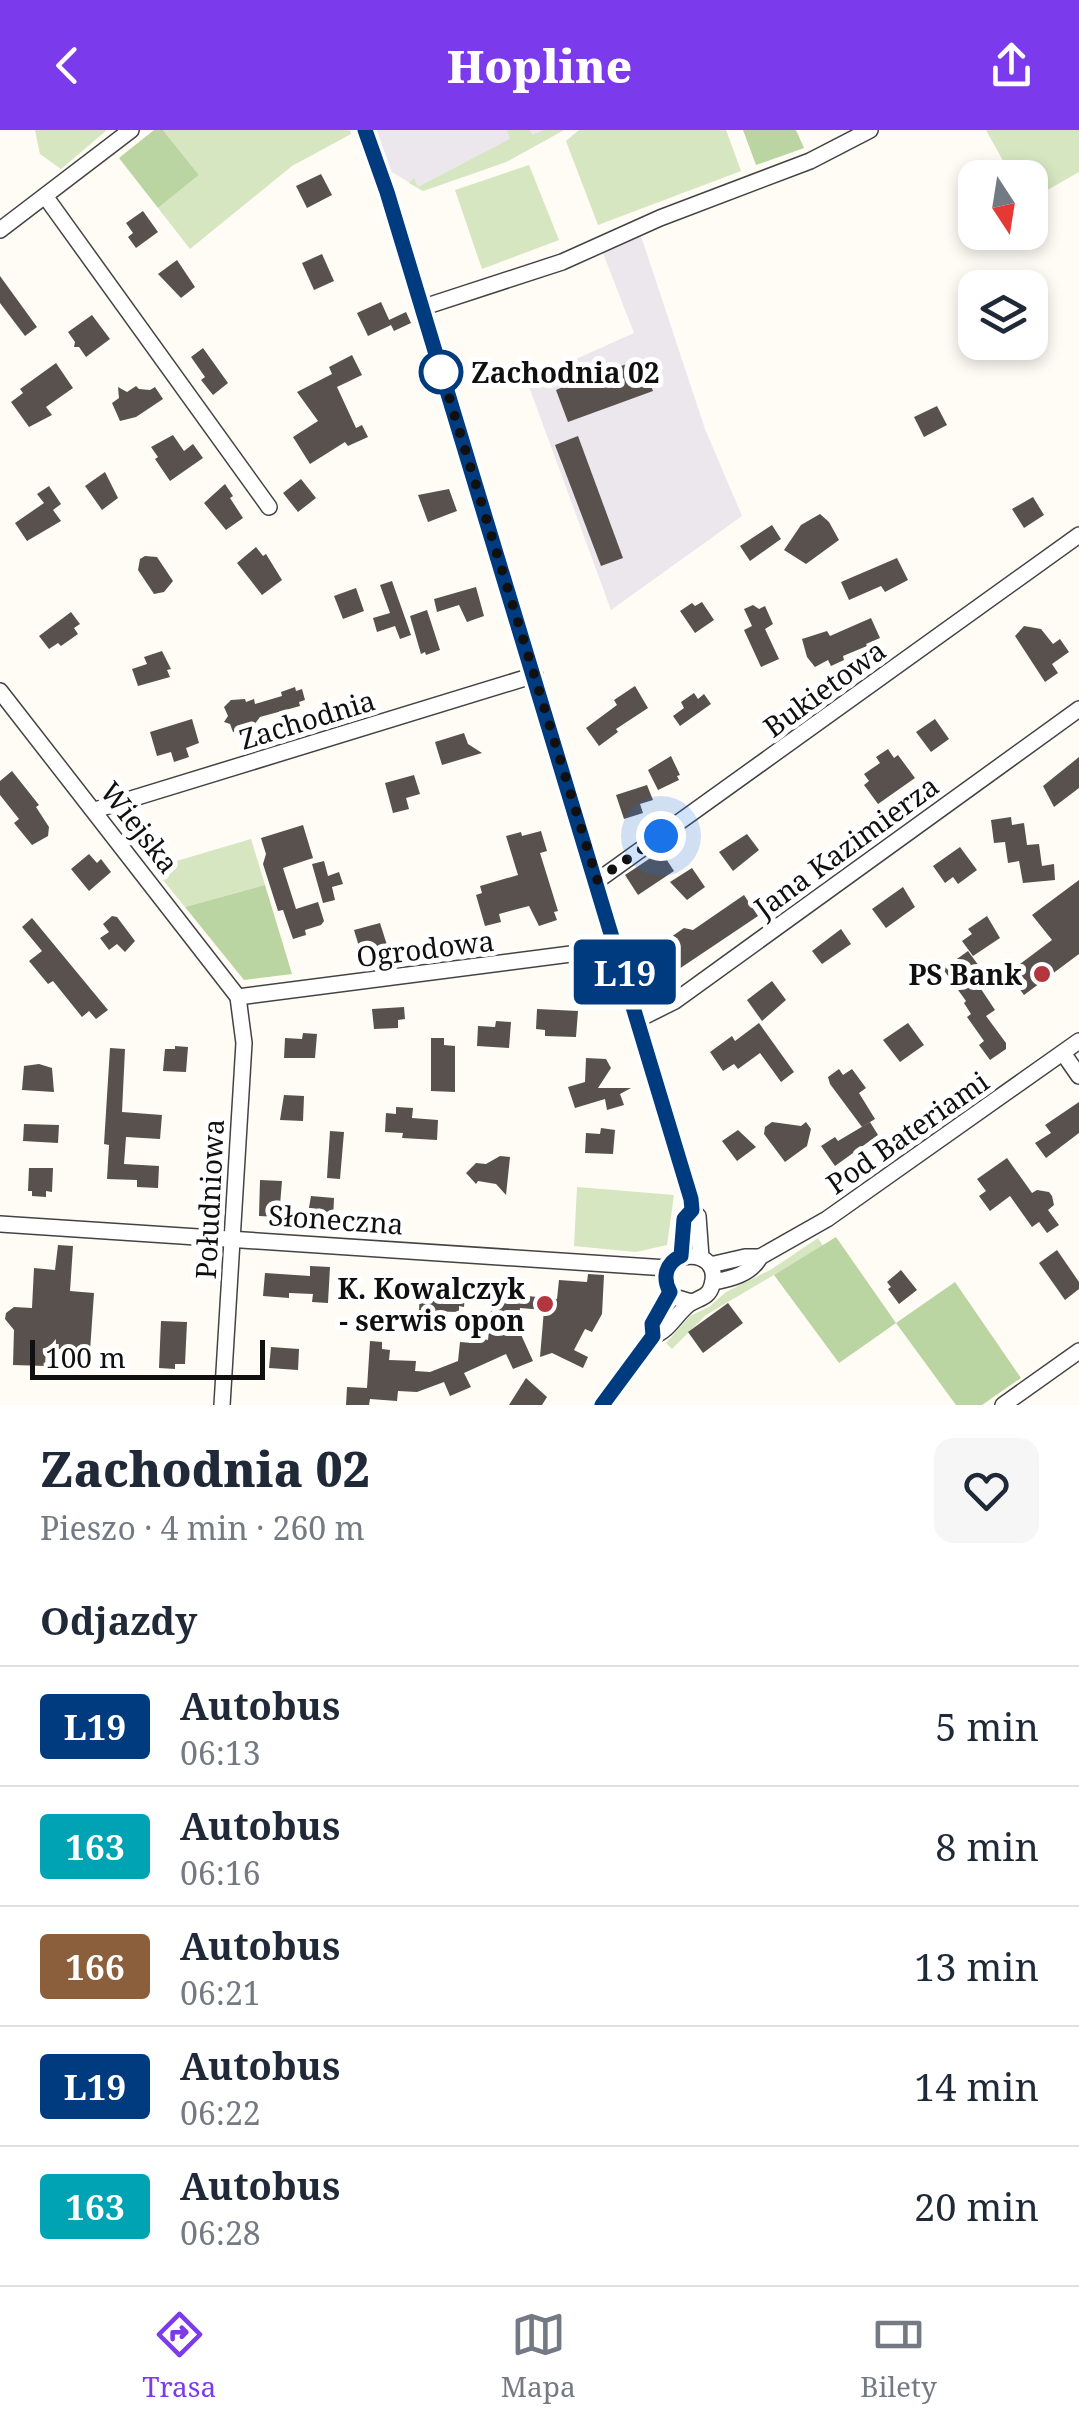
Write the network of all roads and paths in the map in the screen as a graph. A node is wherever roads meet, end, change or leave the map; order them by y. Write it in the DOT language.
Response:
graph roads {
  1 [pos="132,130"];
  2 [pos="365,130"];
  3 [pos="870,130"];
  4 [pos="45,196"];
  5 [pos="0,230"];
  6 [pos="421,308"];
  7 [pos="268,507"];
  8 [pos="1079,535"];
  9 [pos="534,676"];
  10 [pos="0,691"];
  11 [pos="1079,709"];
  12 [pos="95,810"];
  13 [pos="597,880"];
  14 [pos="617,948"];
  15 [pos="238,997"];
  16 [pos="640,1019"];
  17 [pos="1079,1041"];
  18 [pos="1062,1053"];
  19 [pos="1079,1076"];
  20 [pos="692,1210"];
  21 [pos="0,1224"];
  22 [pos="232,1237"];
  23 [pos="681,1256"];
  24 [pos="760,1257"];
  25 [pos="706,1261"];
  26 [pos="668,1268"];
  27 [pos="713,1282"];
  28 [pos="670,1292"];
  29 [pos="691,1302"];
  30 [pos="653,1336"];
  31 [pos="1079,1351"];
  32 [pos="222,1405"];
  33 [pos="602,1405"];
  34 [pos="1003,1405"];
  1 -- 4 [label="street"];
  2 -- 6 [label="street"];
  3 -- 6 [label="street"];
  4 -- 5 [label="street"];
  4 -- 7 [label="street"];
  6 -- 9 [label="street"];
  8 -- 13 [label="street, Bukietowa"];
  9 -- 12 [label="street, Zachodnia"];
  9 -- 13 [label="street"];
  10 -- 12 [label="street, Wiejska"];
  11 -- 16 [label="street, Jana Kazimierza"];
  12 -- 15 [label="street, Wiejska"];
  13 -- 14 [label="street"];
  14 -- 15 [label="street, Ogrodowa"];
  14 -- 16 [label="street"];
  15 -- 22 [label="street, Południowa"];
  16 -- 20 [label="street"];
  17 -- 18 [label="street, Pod Bateriami"];
  18 -- 19 [label="street"];
  18 -- 24 [label="street, Pod Bateriami"];
  20 -- 23 [label="street"];
  20 -- 25 [label="street"];
  21 -- 22 [label="street, Słoneczna"];
  22 -- 26 [label="street, Słoneczna"];
  22 -- 32 [label="street, Południowa"];
  23 -- 25 [label="street, Pod Bateriami"];
  23 -- 26 [label="street"];
  24 -- 25 [label="street, Pod Bateriami"];
  24 -- 27 [label="street, Pod Bateriami"];
  25 -- 27 [label="street"];
  26 -- 28 [label="street, Pod Bateriami"];
  27 -- 29 [label="street, Pod Bateriami"];
  28 -- 29 [label="street"];
  28 -- 30 [label="street, Pod Bateriami"];
  29 -- 30 [label="street, Pod Bateriami"];
  30 -- 33 [label="street, Pod Bateriami"];
  31 -- 34 [label="street"];
}
